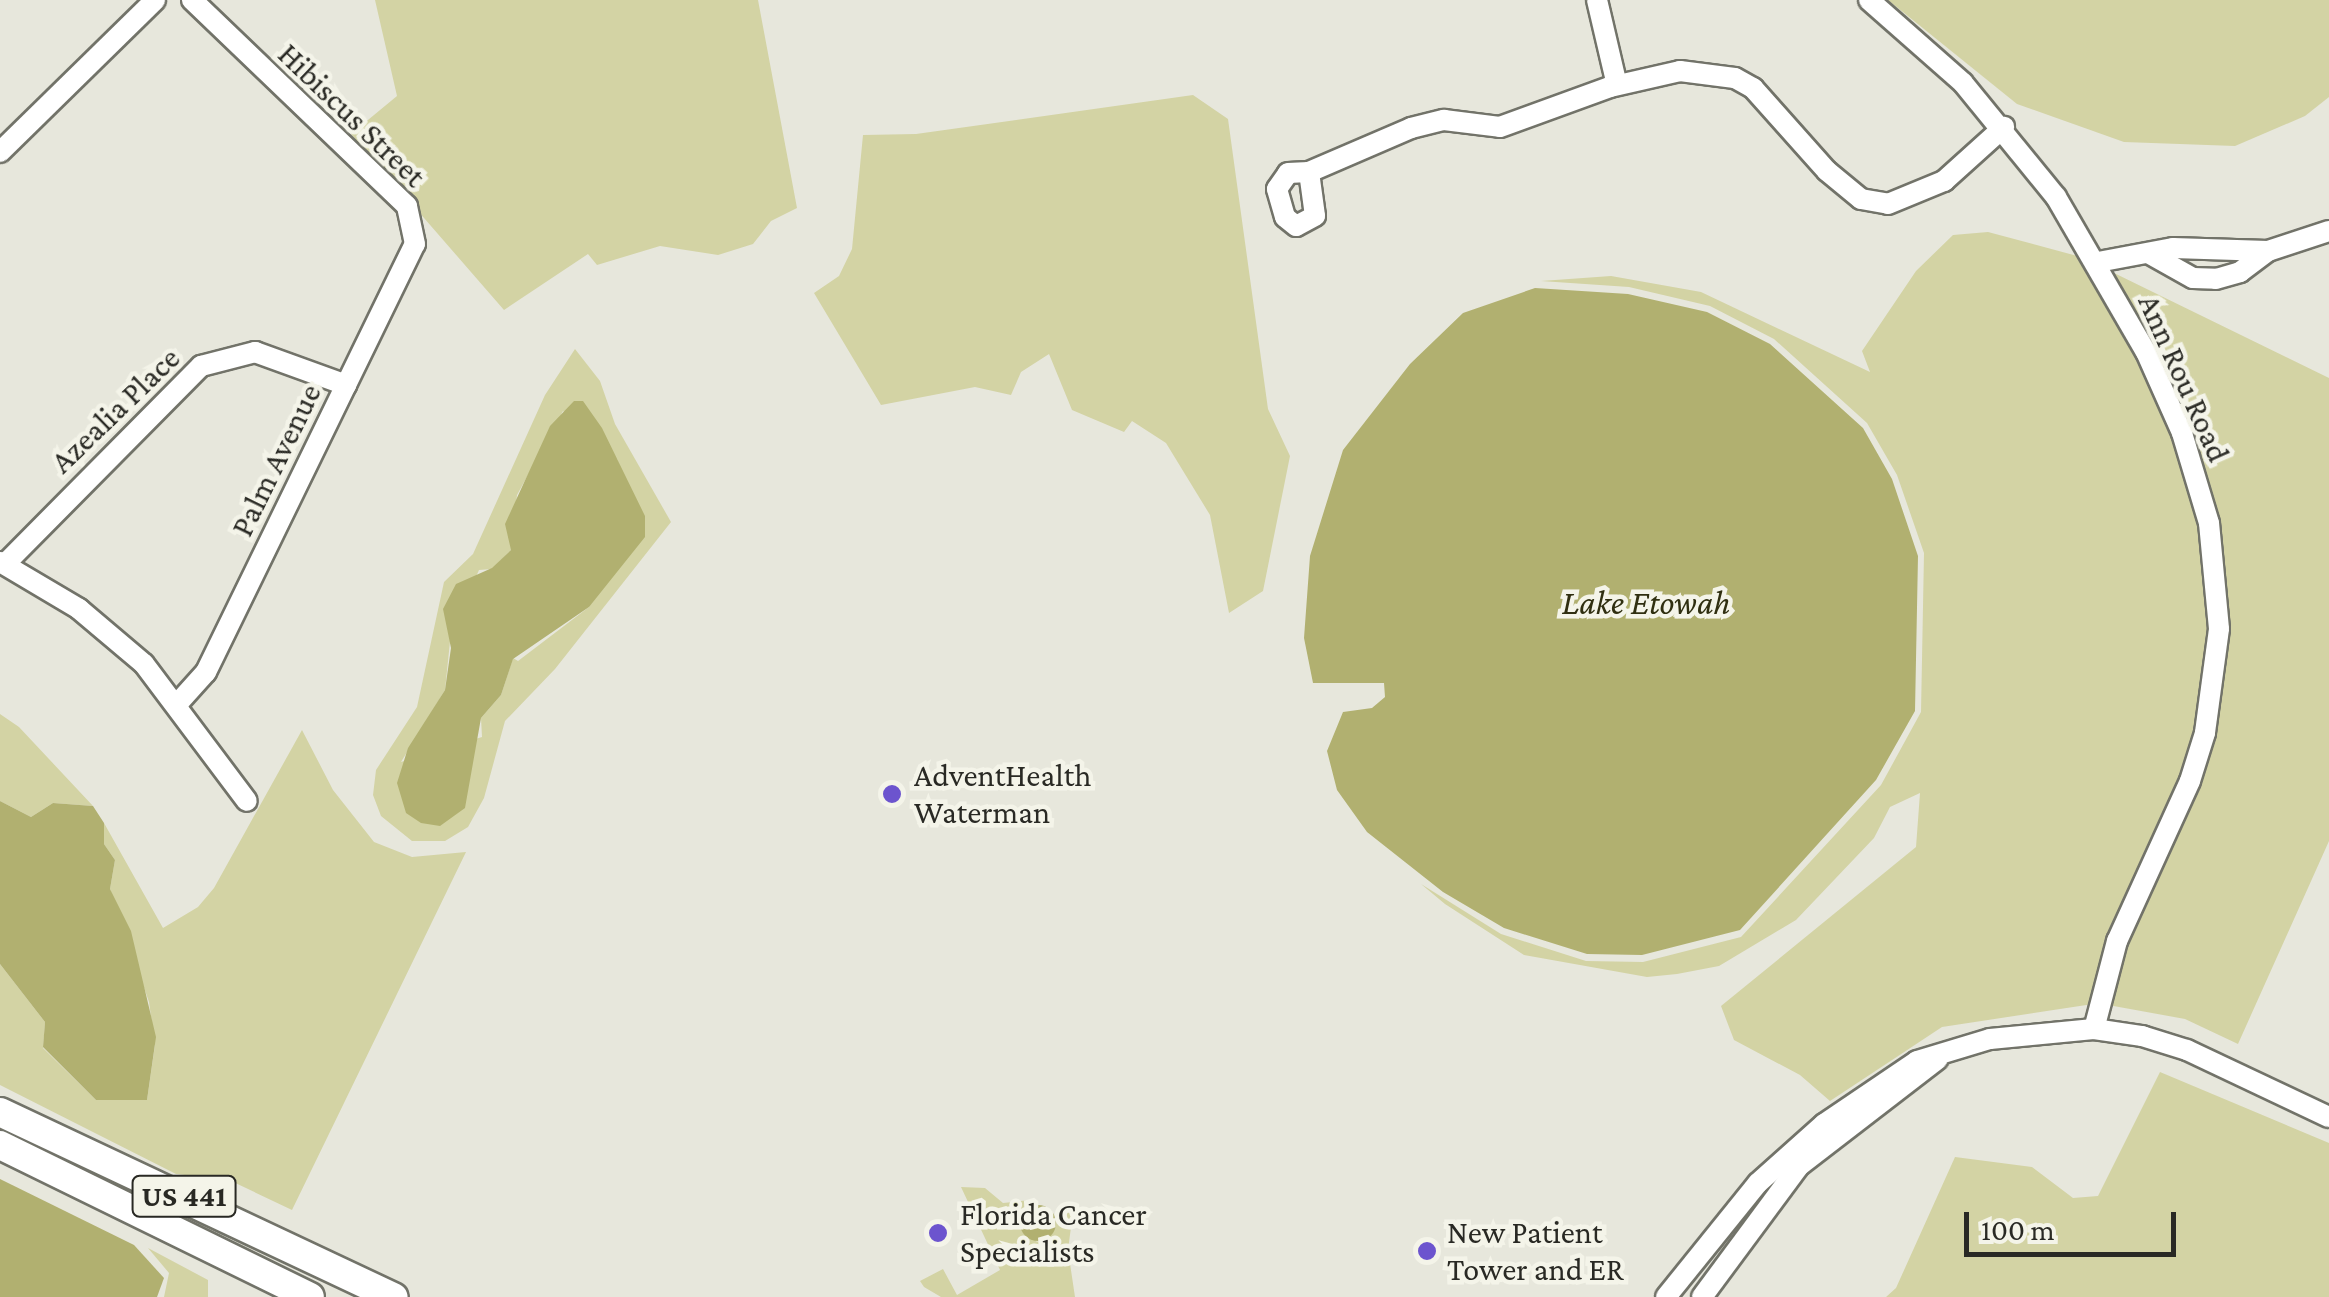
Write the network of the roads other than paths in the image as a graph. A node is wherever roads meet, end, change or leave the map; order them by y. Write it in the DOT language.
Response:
graph roads {
  1 [pos="155,0"];
  2 [pos="192,0"];
  3 [pos="1597,0"];
  4 [pos="1869,0"];
  5 [pos="1617,86"];
  6 [pos="2004,128"];
  7 [pos="0,152"];
  8 [pos="1308,172"];
  9 [pos="2328,234"];
  10 [pos="415,237"];
  11 [pos="2268,250"];
  12 [pos="2226,252"];
  13 [pos="2150,254"];
  14 [pos="2098,262"];
  15 [pos="2230,275"];
  16 [pos="346,384"];
  17 [pos="3,563"];
  18 [pos="179,702"];
  19 [pos="247,801"];
  20 [pos="2094,1029"];
  21 [pos="1939,1058"];
  22 [pos="0,1112"];
  23 [pos="2329,1117"];
  24 [pos="0,1145"];
  25 [pos="362,1290"];
  26 [pos="310,1297"];
  27 [pos="394,1297"];
  28 [pos="1666,1297"];
  29 [pos="1702,1297"];
  1 -- 7 [label="street"];
  2 -- 10 [label="street, Hibiscus Street"];
  3 -- 5 [label="street"];
  4 -- 6 [label="street, Ann Rou Road"];
  5 -- 6 [label="street"];
  5 -- 8 [label="street"];
  6 -- 14 [label="street, Ann Rou Road"];
  9 -- 11 [label="street"];
  10 -- 16 [label="street, Palm Avenue"];
  11 -- 12 [label="street"];
  11 -- 15 [label="street"];
  12 -- 13 [label="street"];
  12 -- 15 [label="street"];
  13 -- 14 [label="street"];
  13 -- 15 [label="street"];
  14 -- 20 [label="street, Ann Rou Road"];
  16 -- 17 [label="street, Azealia Place"];
  16 -- 18 [label="street, Palm Avenue"];
  17 -- 18 [label="street"];
  18 -- 19 [label="street"];
  20 -- 21 [label="street"];
  20 -- 23 [label="street"];
  21 -- 28 [label="street"];
  21 -- 29 [label="street"];
  22 -- 25 [label="main road, US 441"];
  24 -- 26 [label="main road, US 441"];
  25 -- 27 [label="main road, US 441"];
}
